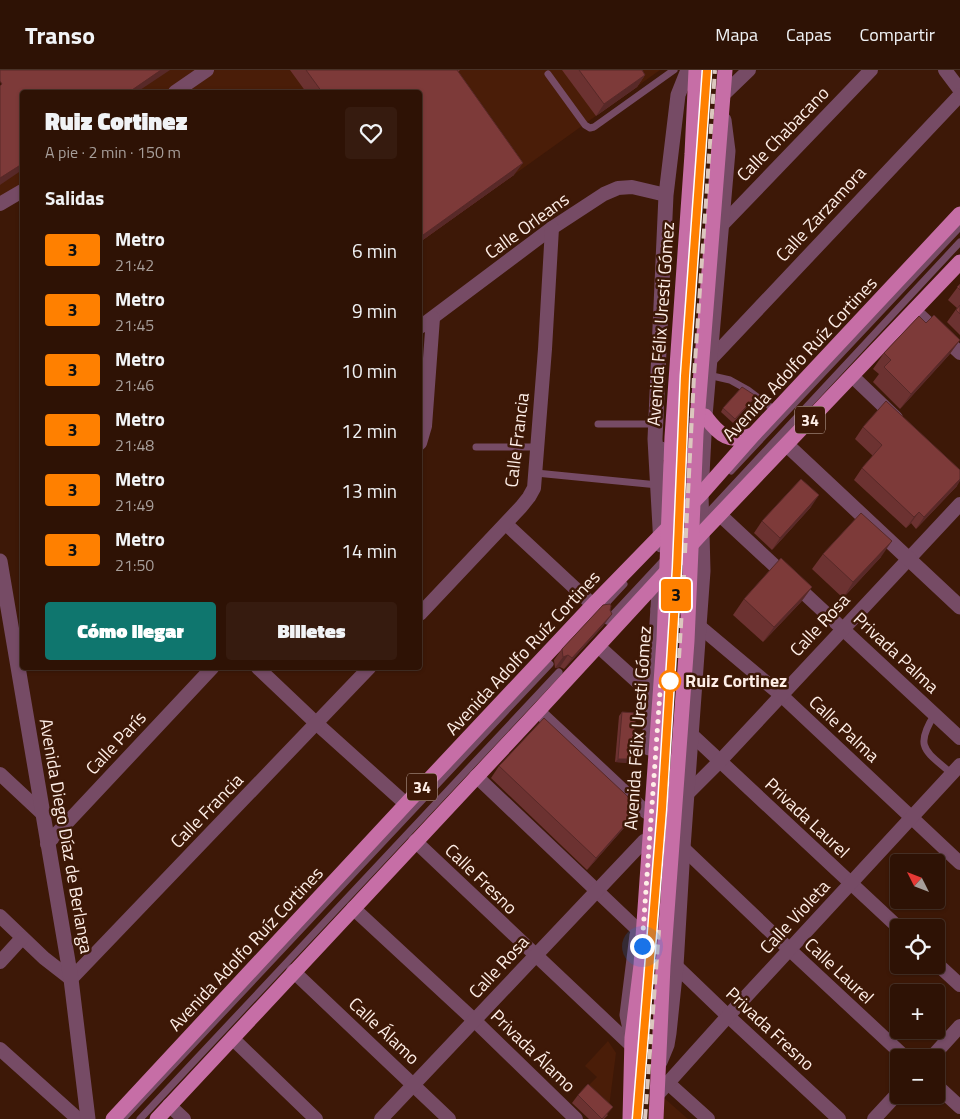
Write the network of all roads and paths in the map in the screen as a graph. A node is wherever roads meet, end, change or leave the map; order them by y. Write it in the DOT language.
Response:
graph roads {
  1 [pos="207,70"];
  2 [pos="674,70"];
  3 [pos="688,70"];
  4 [pos="696,70"];
  5 [pos="725,70"];
  6 [pos="749,70"];
  7 [pos="871,70"];
  8 [pos="945,70"];
  9 [pos="548,74"];
  10 [pos="178,90"];
  11 [pos="960,90"];
  12 [pos="724,95"];
  13 [pos="960,95"];
  14 [pos="722,111"];
  15 [pos="20,192"];
  16 [pos="666,195"];
  17 [pos="0,204"];
  18 [pos="960,214"];
  19 [pos="722,225"];
  20 [pos="960,227"];
  21 [pos="552,228"];
  22 [pos="960,242"];
  23 [pos="960,262"];
  24 [pos="914,310"];
  25 [pos="433,318"];
  26 [pos="422,326"];
  27 [pos="960,353"];
  28 [pos="709,367"];
  29 [pos="852,376"];
  30 [pos="776,411"];
  31 [pos="705,416"];
  32 [pos="598,424"];
  33 [pos="655,424"];
  34 [pos="909,430"];
  35 [pos="754,434"];
  36 [pos="422,436"];
  37 [pos="655,439"];
  38 [pos="787,445"];
  39 [pos="538,447"];
  40 [pos="703,447"];
  41 [pos="476,448"];
  42 [pos="536,473"];
  43 [pos="658,485"];
  44 [pos="701,499"];
  45 [pos="960,504"];
  46 [pos="719,514"];
  47 [pos="506,524"];
  48 [pos="701,526"];
  49 [pos="661,540"];
  50 [pos="908,558"];
  51 [pos="0,561"];
  52 [pos="660,571"];
  53 [pos="960,607"];
  54 [pos="596,609"];
  55 [pos="657,611"];
  56 [pos="422,612"];
  57 [pos="607,621"];
  58 [pos="699,626"];
  59 [pos="843,629"];
  60 [pos="598,646"];
  61 [pos="550,664"];
  62 [pos="210,670"];
  63 [pos="260,670"];
  64 [pos="367,670"];
  65 [pos="559,672"];
  66 [pos="652,695"];
  67 [pos="781,695"];
  68 [pos="538,711"];
  69 [pos="935,714"];
  70 [pos="316,723"];
  71 [pos="691,734"];
  72 [pos="960,738"];
  73 [pos="720,761"];
  74 [pos="956,770"];
  75 [pos="0,774"];
  76 [pos="476,776"];
  77 [pos="687,794"];
  78 [pos="406,804"];
  79 [pos="646,812"];
  80 [pos="43,814"];
  81 [pos="911,818"];
  82 [pos="415,841"];
  83 [pos="644,841"];
  84 [pos="48,844"];
  85 [pos="683,848"];
  86 [pos="960,863"];
  87 [pos="850,884"];
  88 [pos="596,890"];
  89 [pos="353,908"];
  90 [pos="0,916"];
  91 [pos="890,920"];
  92 [pos="637,930"];
  93 [pos="22,938"];
  94 [pos="790,950"];
  95 [pos="535,956"];
  96 [pos="0,962"];
  97 [pos="670,966"];
  98 [pos="293,971"];
  99 [pos="945,971"];
  100 [pos="71,979"];
  101 [pos="960,985"];
  102 [pos="728,1016"];
  103 [pos="475,1021"];
  104 [pos="960,1026"];
  105 [pos="232,1038"];
  106 [pos="632,1042"];
  107 [pos="0,1049"];
  108 [pos="896,1049"];
  109 [pos="938,1049"];
  110 [pos="413,1084"];
  111 [pos="663,1089"];
  112 [pos="945,1093"];
  113 [pos="890,1102"];
  114 [pos="169,1105"];
  115 [pos="960,1107"];
  116 [pos="78,1119"];
  117 [pos="88,1119"];
  118 [pos="113,1119"];
  119 [pos="123,1119"];
  120 [pos="140,1119"];
  121 [pos="156,1119"];
  122 [pos="184,1119"];
  123 [pos="316,1119"];
  124 [pos="380,1119"];
  125 [pos="449,1119"];
  126 [pos="576,1119"];
  127 [pos="630,1119"];
  128 [pos="656,1119"];
  129 [pos="708,1119"];
  130 [pos="839,1119"];
  131 [pos="874,1119"];
  1 -- 10 [label="street"];
  2 -- 9 [label="lane"];
  3 -- 16 [label="street"];
  4 -- 106 [label="main road, Avenida Félix Uresti Gómez"];
  5 -- 12 [label="main road"];
  6 -- 12 [label="street"];
  7 -- 19 [label="street, Calle Chabacano"];
  8 -- 11 [label="street"];
  12 -- 14 [label="main road"];
  13 -- 28 [label="street, Calle Zarzamora"];
  14 -- 19 [label="street"];
  14 -- 97 [label="main road"];
  15 -- 17 [label="street"];
  16 -- 21 [label="street, Calle Orleans"];
  16 -- 33 [label="street"];
  18 -- 30 [label="main road, Avenida Adolfo Ruíz Cortines / 34"];
  19 -- 28 [label="street"];
  20 -- 44 [label="lane"];
  21 -- 25 [label="street, Calle Orleans"];
  21 -- 39 [label="street, Calle Francia"];
  22 -- 48 [label="lane"];
  23 -- 24 [label="main road, 34"];
  24 -- 27 [label="street"];
  24 -- 29 [label="main road, 34"];
  25 -- 26 [label="street, Calle Orleans"];
  25 -- 36 [label="street"];
  28 -- 30 [label="lane"];
  28 -- 31 [label="street"];
  29 -- 34 [label="street"];
  29 -- 38 [label="main road, 34"];
  30 -- 35 [label="main road, Avenida Adolfo Ruíz Cortines / 34"];
  31 -- 35 [label="main road"];
  31 -- 40 [label="street"];
  32 -- 33 [label="lane"];
  33 -- 37 [label="street"];
  35 -- 44 [label="main road, Avenida Adolfo Ruíz Cortines / 34"];
  37 -- 40 [label="street"];
  37 -- 43 [label="street"];
  38 -- 46 [label="main road, 34"];
  38 -- 50 [label="street"];
  39 -- 41 [label="lane"];
  39 -- 42 [label="street, Calle Francia"];
  40 -- 44 [label="street"];
  42 -- 43 [label="lane"];
  42 -- 47 [label="street, Calle Francia"];
  43 -- 49 [label="street"];
  44 -- 48 [label="street"];
  44 -- 49 [label="main road, Avenida Adolfo Ruíz Cortines / 34"];
  45 -- 50 [label="street, Calle Rosa"];
  46 -- 48 [label="main road, 34"];
  46 -- 59 [label="street, Privada Palma"];
  47 -- 54 [label="street"];
  47 -- 56 [label="street, Calle Francia"];
  48 -- 52 [label="main road, 34"];
  48 -- 58 [label="street"];
  49 -- 52 [label="street"];
  49 -- 54 [label="main road, Avenida Adolfo Ruíz Cortines / 34"];
  50 -- 53 [label="street"];
  50 -- 59 [label="street, Calle Rosa"];
  51 -- 80 [label="street, Avenida Diego Díaz de Berlanga"];
  52 -- 55 [label="street"];
  52 -- 57 [label="lane"];
  52 -- 60 [label="main road, 34"];
  54 -- 78 [label="main road, Avenida Adolfo Ruíz Cortines / 34"];
  55 -- 58 [label="street"];
  55 -- 66 [label="street"];
  58 -- 67 [label="street, Calle Palma"];
  58 -- 71 [label="street"];
  59 -- 67 [label="street, Calle Rosa"];
  59 -- 69 [label="street, Privada Palma"];
  60 -- 66 [label="street"];
  60 -- 68 [label="main road, 34"];
  61 -- 119 [label="lane"];
  62 -- 84 [label="street, Calle París"];
  63 -- 70 [label="street"];
  64 -- 70 [label="street, Calle Francia"];
  65 -- 120 [label="lane"];
  66 -- 79 [label="street"];
  67 -- 73 [label="street, Calle Rosa"];
  67 -- 81 [label="street, Calle Palma"];
  68 -- 76 [label="main road, 34"];
  68 -- 79 [label="street"];
  69 -- 72 [label="street, Privada Palma"];
  69 -- 74 [label="lane"];
  70 -- 78 [label="street"];
  70 -- 100 [label="street, Calle Francia"];
  71 -- 73 [label="street, Privada Laurel"];
  71 -- 77 [label="street"];
  73 -- 77 [label="street, Calle Rosa"];
  73 -- 87 [label="street, Privada Laurel"];
  74 -- 81 [label="street, Calle Violeta"];
  75 -- 80 [label="street"];
  76 -- 82 [label="main road, 34"];
  76 -- 88 [label="street"];
  77 -- 85 [label="street"];
  78 -- 118 [label="main road, Avenida Adolfo Ruíz Cortines / 34"];
  79 -- 83 [label="street"];
  80 -- 84 [label="street, Avenida Diego Díaz de Berlanga"];
  81 -- 86 [label="street, Calle Palma"];
  81 -- 87 [label="street, Calle Violeta"];
  82 -- 89 [label="main road, 34"];
  82 -- 95 [label="street, Calle Fresno"];
  83 -- 88 [label="street, Calle Rosa"];
  83 -- 92 [label="street"];
  84 -- 100 [label="street, Avenida Diego Díaz de Berlanga"];
  85 -- 94 [label="street, Calle Laurel"];
  85 -- 97 [label="street"];
  87 -- 91 [label="street, Privada Laurel"];
  87 -- 94 [label="street, Calle Violeta"];
  88 -- 92 [label="street"];
  88 -- 95 [label="street, Calle Rosa"];
  89 -- 98 [label="main road, 34"];
  89 -- 103 [label="street, Privada Álamo"];
  90 -- 93 [label="street"];
  92 -- 106 [label="street"];
  93 -- 96 [label="street"];
  93 -- 100 [label="street"];
  94 -- 102 [label="street, Calle Violeta"];
  94 -- 108 [label="street, Calle Laurel"];
  95 -- 103 [label="street, Calle Rosa"];
  95 -- 106 [label="street, Calle Fresno"];
  97 -- 102 [label="street, Privada Fresno"];
  97 -- 111 [label="main road"];
  98 -- 105 [label="main road, 34"];
  98 -- 110 [label="street, Calle Álamo"];
  99 -- 101 [label="street"];
  100 -- 117 [label="street, Avenida Diego Díaz de Berlanga"];
  102 -- 111 [label="street, Calle Violeta"];
  102 -- 130 [label="street, Privada Fresno"];
  103 -- 110 [label="street, Calle Rosa"];
  103 -- 126 [label="street, Privada Álamo"];
  104 -- 109 [label="street"];
  105 -- 114 [label="main road, 34"];
  105 -- 123 [label="street"];
  106 -- 127 [label="main road, Avenida Félix Uresti Gómez"];
  107 -- 116 [label="street"];
  110 -- 124 [label="street, Calle Rosa"];
  110 -- 125 [label="street, Calle Álamo"];
  111 -- 128 [label="main road"];
  111 -- 129 [label="street"];
  112 -- 115 [label="street"];
  113 -- 131 [label="street"];
  114 -- 121 [label="main road, 34"];
  114 -- 122 [label="street"];
}
